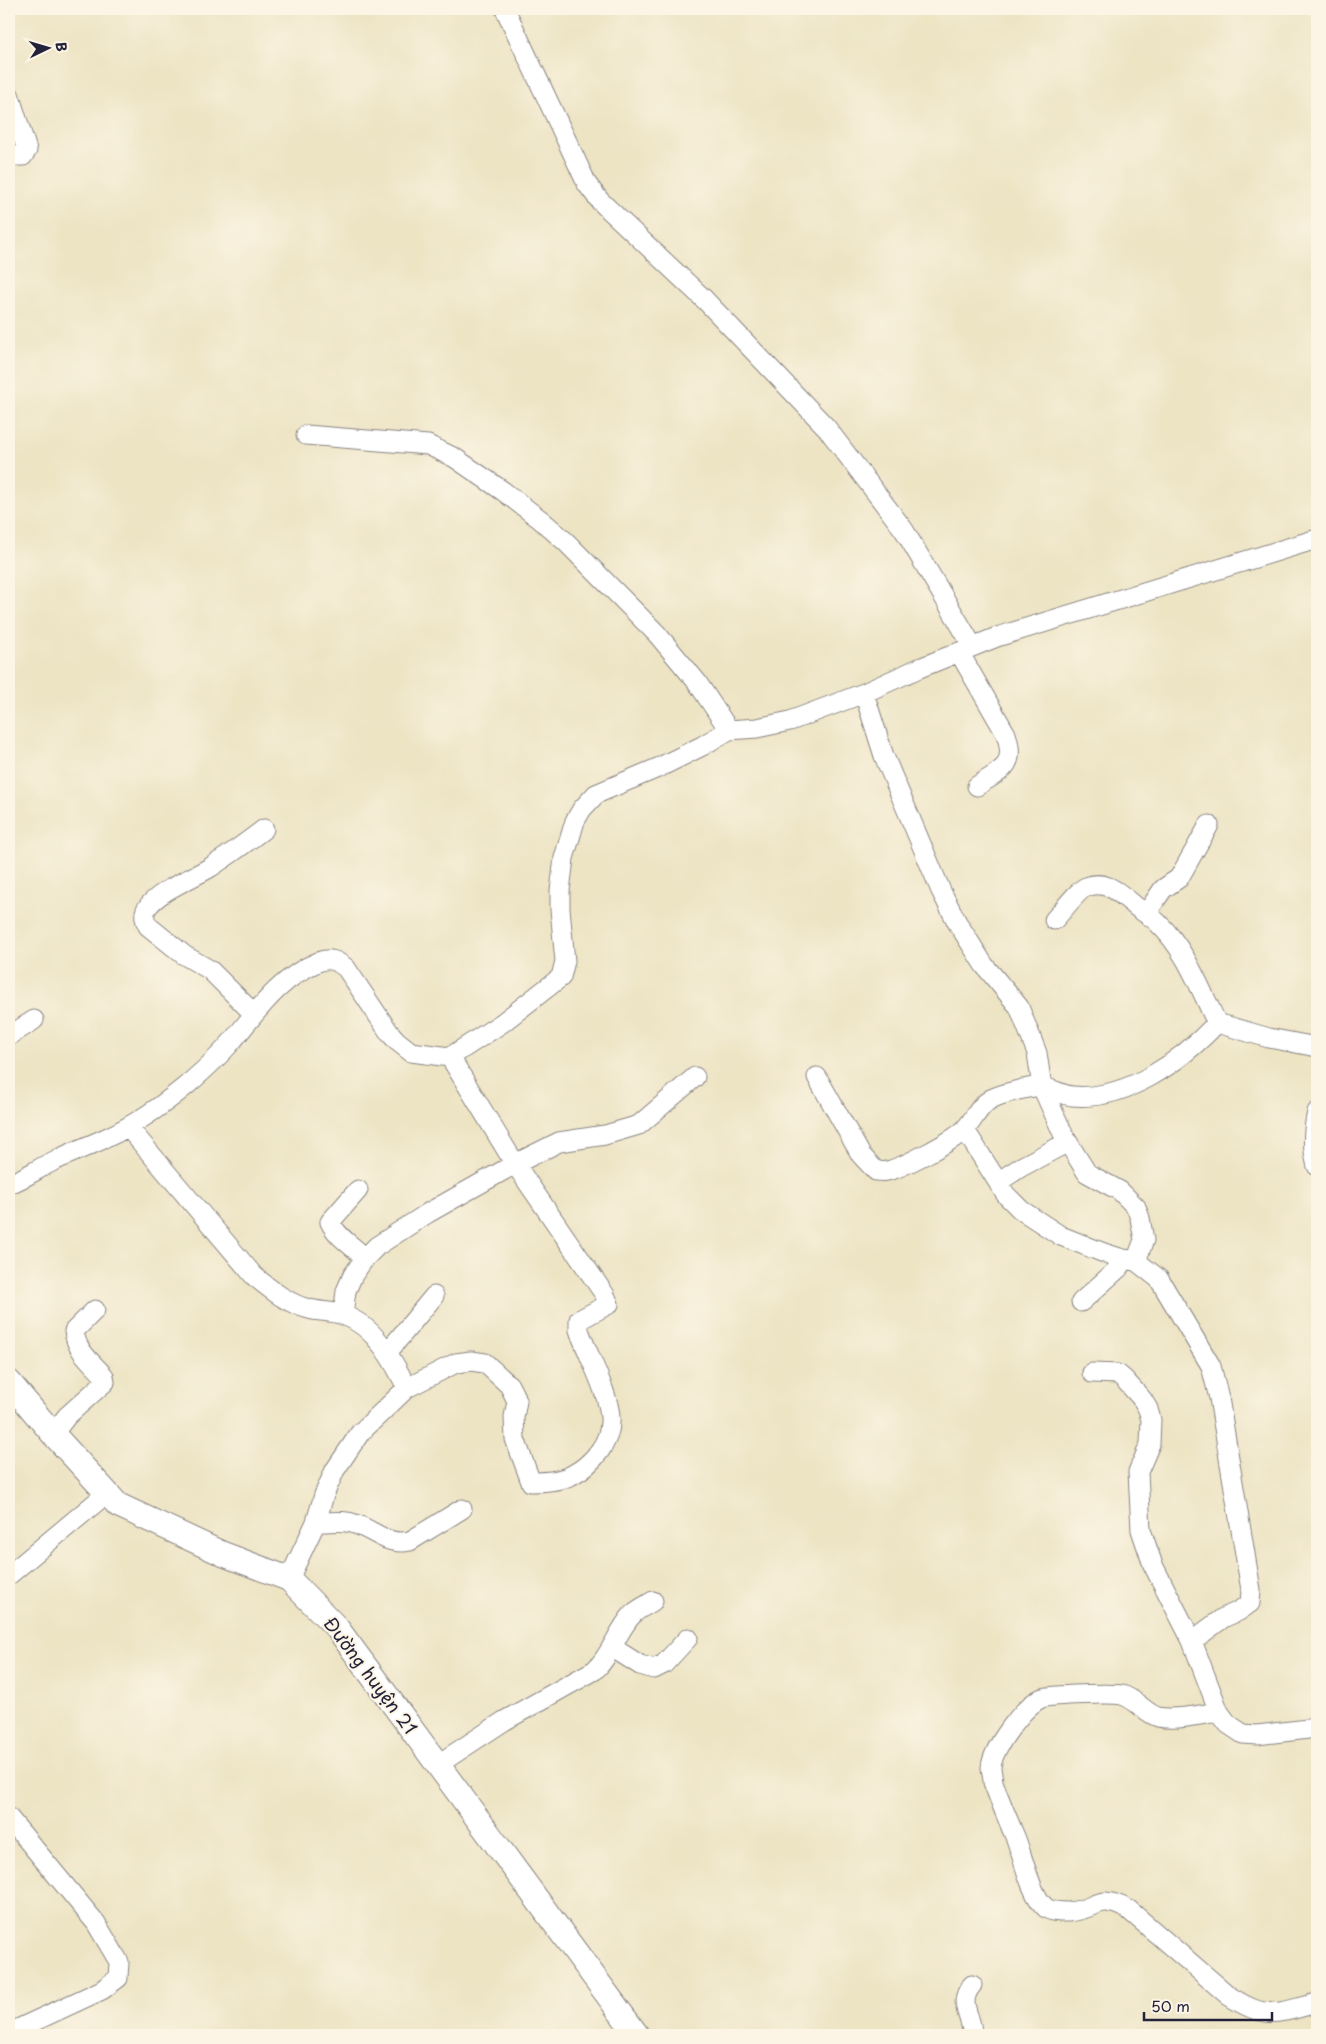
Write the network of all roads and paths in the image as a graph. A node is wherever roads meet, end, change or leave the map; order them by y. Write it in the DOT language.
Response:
graph roads {
  1 [pos="505,9"];
  2 [pos="9,94"];
  3 [pos="9,156"];
  4 [pos="306,435"];
  5 [pos="1317,539"];
  6 [pos="966,649"];
  7 [pos="864,693"];
  8 [pos="729,730"];
  9 [pos="977,786"];
  10 [pos="1209,825"];
  11 [pos="264,829"];
  12 [pos="1146,914"];
  13 [pos="1054,920"];
  14 [pos="253,1013"];
  15 [pos="34,1020"];
  16 [pos="1217,1024"];
  17 [pos="9,1036"];
  18 [pos="1317,1047"];
  19 [pos="450,1057"];
  20 [pos="817,1076"];
  21 [pos="695,1077"];
  22 [pos="1042,1087"];
  23 [pos="1317,1112"];
  24 [pos="128,1126"];
  25 [pos="965,1130"];
  26 [pos="1068,1142"];
  27 [pos="515,1164"];
  28 [pos="1317,1166"];
  29 [pos="998,1182"];
  30 [pos="9,1184"];
  31 [pos="358,1190"];
  32 [pos="365,1258"];
  33 [pos="1130,1260"];
  34 [pos="434,1296"];
  35 [pos="1081,1302"];
  36 [pos="95,1310"];
  37 [pos="343,1315"];
  38 [pos="387,1353"];
  39 [pos="1092,1373"];
  40 [pos="9,1382"];
  41 [pos="407,1388"];
  42 [pos="53,1434"];
  43 [pos="106,1494"];
  44 [pos="462,1508"];
  45 [pos="316,1522"];
  46 [pos="9,1575"];
  47 [pos="289,1579"];
  48 [pos="654,1601"];
  49 [pos="688,1638"];
  50 [pos="1192,1641"];
  51 [pos="612,1648"];
  52 [pos="1219,1712"];
  53 [pos="1317,1728"];
  54 [pos="437,1764"];
  55 [pos="9,1818"];
  56 [pos="972,1985"];
  57 [pos="1317,2002"];
  58 [pos="9,2033"];
  59 [pos="637,2035"];
  60 [pos="972,2035"];
  1 -- 6 [label="street"];
  2 -- 3 [label="street"];
  4 -- 8 [label="street"];
  5 -- 6 [label="street"];
  6 -- 7 [label="street"];
  6 -- 9 [label="street"];
  7 -- 8 [label="street"];
  7 -- 22 [label="street"];
  8 -- 19 [label="street"];
  10 -- 12 [label="street"];
  11 -- 14 [label="street"];
  12 -- 13 [label="street"];
  12 -- 16 [label="street"];
  14 -- 19 [label="street"];
  14 -- 24 [label="street"];
  15 -- 17 [label="street"];
  16 -- 18 [label="street"];
  16 -- 22 [label="street"];
  19 -- 27 [label="street"];
  20 -- 25 [label="street"];
  21 -- 27 [label="street"];
  22 -- 25 [label="street"];
  22 -- 26 [label="street"];
  23 -- 28 [label="street"];
  24 -- 30 [label="street"];
  24 -- 37 [label="street"];
  25 -- 29 [label="street"];
  26 -- 29 [label="street"];
  26 -- 33 [label="street"];
  27 -- 32 [label="street"];
  27 -- 41 [label="street"];
  29 -- 33 [label="street"];
  31 -- 32 [label="street"];
  32 -- 37 [label="street"];
  33 -- 35 [label="street"];
  33 -- 50 [label="street"];
  34 -- 38 [label="street"];
  36 -- 42 [label="street"];
  37 -- 38 [label="street"];
  38 -- 41 [label="street"];
  39 -- 50 [label="street"];
  40 -- 42 [label="street, Đường huyện 21"];
  41 -- 45 [label="street"];
  42 -- 43 [label="street, Đường huyện 21"];
  43 -- 46 [label="street"];
  43 -- 47 [label="street, Đường huyện 21"];
  44 -- 45 [label="street"];
  45 -- 47 [label="street"];
  47 -- 54 [label="street, Đường huyện 21"];
  48 -- 51 [label="street"];
  49 -- 51 [label="street"];
  50 -- 52 [label="street"];
  51 -- 54 [label="street"];
  52 -- 53 [label="street"];
  52 -- 57 [label="street"];
  54 -- 59 [label="street, Đường huyện 21"];
  55 -- 58 [label="street"];
  56 -- 60 [label="street"];
}
